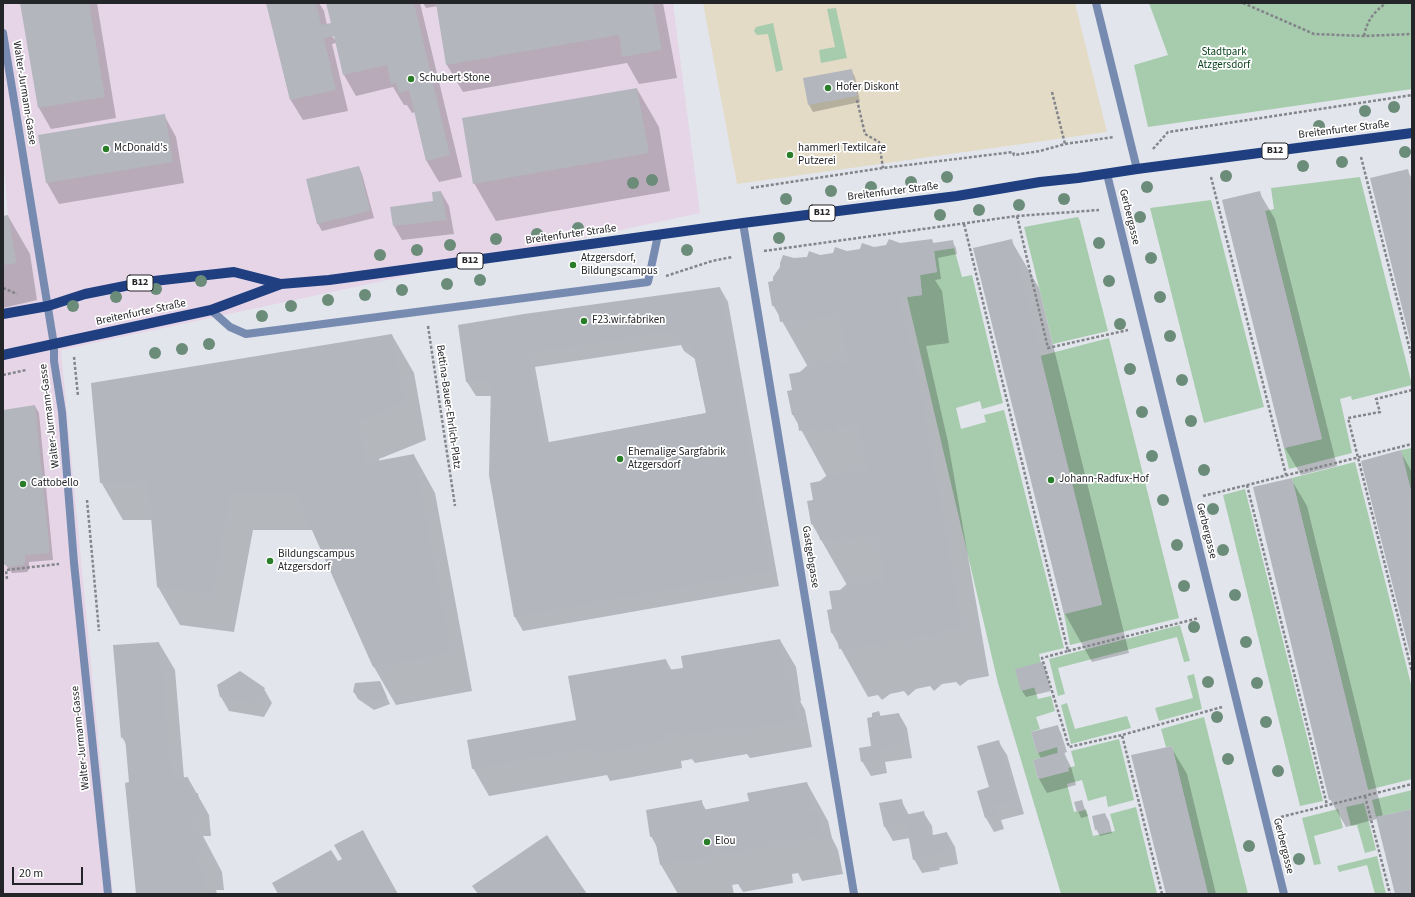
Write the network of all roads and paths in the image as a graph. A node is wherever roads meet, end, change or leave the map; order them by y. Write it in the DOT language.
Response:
graph roads {
  1 [pos="1096,3"];
  2 [pos="1243,3"];
  3 [pos="1386,3"];
  4 [pos="3,33"];
  5 [pos="1412,34"];
  6 [pos="1364,36"];
  7 [pos="4,52"];
  8 [pos="1052,92"];
  9 [pos="1412,95"];
  10 [pos="857,100"];
  11 [pos="1412,133"];
  12 [pos="1129,134"];
  13 [pos="1357,140"];
  14 [pos="1065,144"];
  15 [pos="1207,160"];
  16 [pos="883,168"];
  17 [pos="1137,169"];
  18 [pos="1107,174"];
  19 [pos="751,188"];
  20 [pos="1115,208"];
  21 [pos="1016,216"];
  22 [pos="744,223"];
  23 [pos="964,224"];
  24 [pos="658,235"];
  25 [pos="748,253"];
  26 [pos="648,282"];
  27 [pos="281,284"];
  28 [pos="48,306"];
  29 [pos="211,310"];
  30 [pos="426,311"];
  31 [pos="3,314"];
  32 [pos="1144,326"];
  33 [pos="54,345"];
  34 [pos="3,356"];
  35 [pos="74,356"];
  36 [pos="1412,358"];
  37 [pos="11,374"];
  38 [pos="3,375"];
  39 [pos="1412,390"];
  40 [pos="78,403"];
  41 [pos="1412,444"];
  42 [pos="1358,457"];
  43 [pos="1286,475"];
  44 [pos="1247,485"];
  45 [pos="87,498"];
  46 [pos="1187,500"];
  47 [pos="455,506"];
  48 [pos="74,563"];
  49 [pos="6,579"];
  50 [pos="1215,614"];
  51 [pos="99,633"];
  52 [pos="1068,651"];
  53 [pos="1412,672"];
  54 [pos="1237,702"];
  55 [pos="1122,735"];
  56 [pos="1412,784"];
  57 [pos="1365,796"];
  58 [pos="1327,805"];
  59 [pos="1266,820"];
  60 [pos="108,894"];
  61 [pos="854,894"];
  62 [pos="1162,894"];
  63 [pos="1284,894"];
  64 [pos="1390,894"];
  1 -- 12 [label="street"];
  2 -- 6 [label="path"];
  3 -- 6 [label="path"];
  4 -- 7 [label="street, Walter-Jurmann-Gasse"];
  5 -- 6 [label="path"];
  7 -- 28 [label="street, Walter-Jurmann-Gasse"];
  8 -- 14 [label="path"];
  9 -- 17 [label="path"];
  10 -- 16 [label="path"];
  11 -- 13 [label="main road, Breitenfurter Straße / B12"];
  12 -- 14 [label="path"];
  12 -- 17 [label="street"];
  13 -- 15 [label="main road, Breitenfurter Straße / B12"];
  13 -- 36 [label="path"];
  14 -- 16 [label="path"];
  15 -- 17 [label="main road, Breitenfurter Straße / B12"];
  15 -- 43 [label="path"];
  16 -- 19 [label="path"];
  17 -- 18 [label="main road, Breitenfurter Straße / B12"];
  18 -- 20 [label="street, Gerbergasse"];
  18 -- 22 [label="main road, Breitenfurter Straße / B12"];
  20 -- 21 [label="path"];
  20 -- 32 [label="street, Gerbergasse"];
  21 -- 23 [label="path"];
  21 -- 32 [label="path"];
  22 -- 24 [label="main road, Breitenfurter Straße / B12"];
  22 -- 25 [label="street, Gastgebgasse"];
  23 -- 25 [label="path"];
  23 -- 52 [label="path"];
  24 -- 26 [label="street"];
  24 -- 27 [label="main road, Breitenfurter Straße / B12"];
  25 -- 26 [label="path"];
  25 -- 61 [label="street, Gastgebgasse"];
  26 -- 30 [label="street"];
  27 -- 28 [label="main road, Breitenfurter Straße / B12"];
  27 -- 29 [label="main road, Breitenfurter Straße / B12"];
  28 -- 31 [label="main road, Breitenfurter Straße / B12"];
  28 -- 33 [label="street, Walter-Jurmann-Gasse"];
  29 -- 30 [label="street"];
  29 -- 33 [label="main road, Breitenfurter Straße / B12"];
  30 -- 47 [label="path, Bettina-Bauer-Ehrlich-Platz"];
  32 -- 46 [label="street, Gerbergasse"];
  33 -- 34 [label="main road, Breitenfurter Straße / B12"];
  33 -- 48 [label="street, Walter-Jurmann-Gasse"];
  35 -- 40 [label="path"];
  37 -- 38 [label="path"];
  39 -- 42 [label="path"];
  41 -- 42 [label="path"];
  42 -- 43 [label="path"];
  42 -- 53 [label="path"];
  43 -- 44 [label="path"];
  44 -- 46 [label="path"];
  44 -- 58 [label="path"];
  45 -- 51 [label="path"];
  46 -- 50 [label="street, Gerbergasse"];
  48 -- 49 [label="path"];
  48 -- 60 [label="street, Walter-Jurmann-Gasse"];
  50 -- 52 [label="path"];
  50 -- 54 [label="street, Gerbergasse"];
  52 -- 55 [label="path"];
  54 -- 55 [label="path"];
  54 -- 59 [label="street, Gerbergasse"];
  55 -- 62 [label="path"];
  56 -- 57 [label="path"];
  57 -- 58 [label="path"];
  57 -- 64 [label="path"];
  58 -- 59 [label="path"];
  59 -- 63 [label="street, Gerbergasse"];
}
